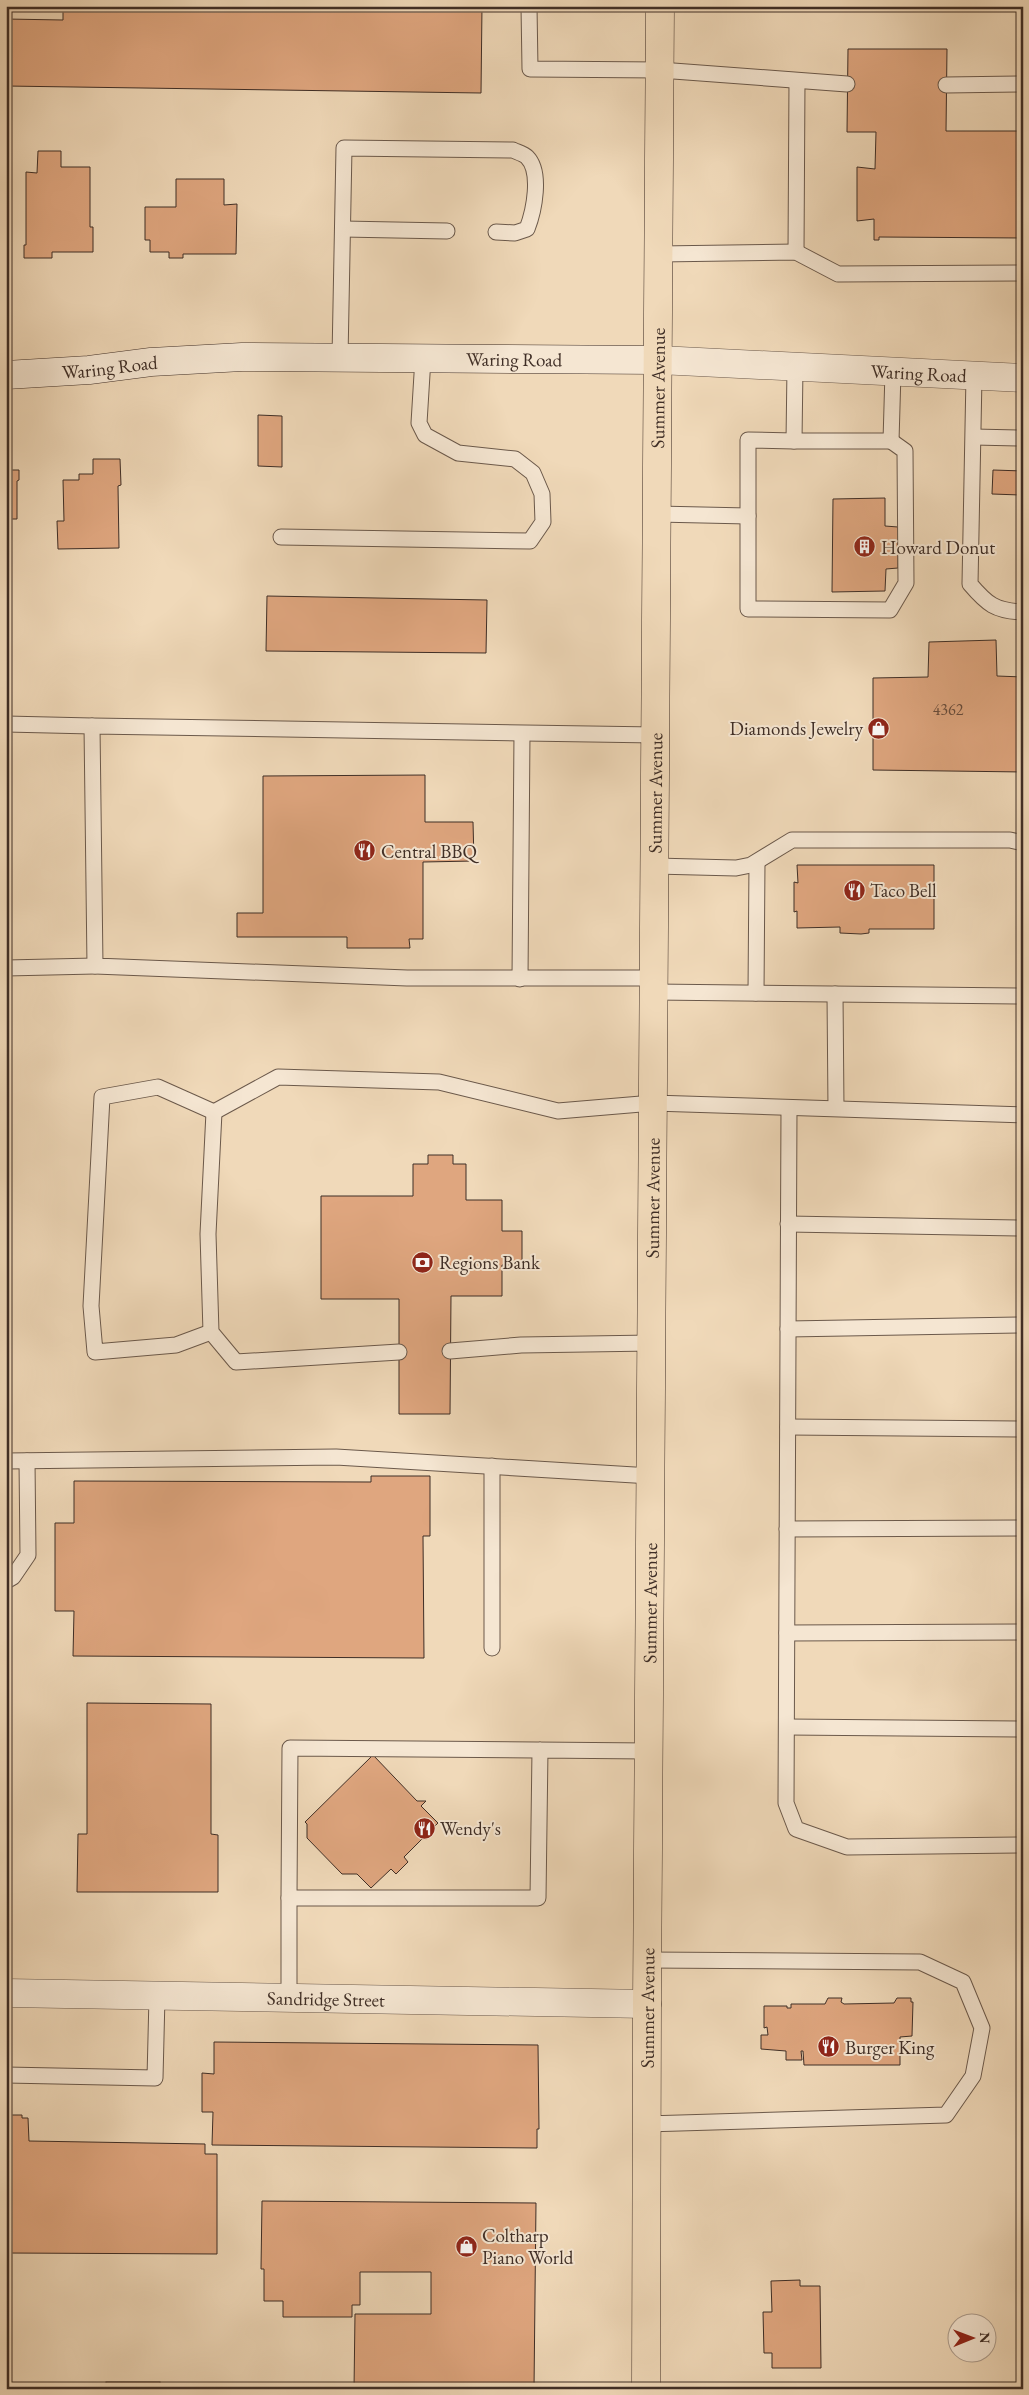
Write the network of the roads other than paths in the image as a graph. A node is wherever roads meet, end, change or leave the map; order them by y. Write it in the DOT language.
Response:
graph roads {
  1 [pos="528,6"];
  2 [pos="660,6"];
  3 [pos="660,70"];
  4 [pos="797,81"];
  5 [pos="847,84"];
  6 [pos="1023,84"];
  7 [pos="946,85"];
  8 [pos="342,229"];
  9 [pos="447,232"];
  10 [pos="496,232"];
  11 [pos="796,252"];
  12 [pos="658,254"];
  13 [pos="1023,274"];
  14 [pos="340,358"];
  15 [pos="423,358"];
  16 [pos="659,360"];
  17 [pos="795,367"];
  18 [pos="893,372"];
  19 [pos="6,375"];
  20 [pos="974,376"];
  21 [pos="1023,378"];
  22 [pos="974,437"];
  23 [pos="1023,438"];
  24 [pos="794,441"];
  25 [pos="891,441"];
  26 [pos="657,514"];
  27 [pos="748,516"];
  28 [pos="281,537"];
  29 [pos="1023,612"];
  30 [pos="6,724"];
  31 [pos="92,726"];
  32 [pos="522,734"];
  33 [pos="656,735"];
  34 [pos="1023,843"];
  35 [pos="757,862"];
  36 [pos="655,866"];
  37 [pos="95,966"];
  38 [pos="6,968"];
  39 [pos="520,979"];
  40 [pos="654,985"];
  41 [pos="756,993"];
  42 [pos="835,994"];
  43 [pos="1023,996"];
  44 [pos="653,1103"];
  45 [pos="789,1108"];
  46 [pos="836,1108"];
  47 [pos="214,1112"];
  48 [pos="1023,1115"];
  49 [pos="788,1224"];
  50 [pos="1023,1228"];
  51 [pos="1023,1325"];
  52 [pos="788,1328"];
  53 [pos="211,1332"];
  54 [pos="652,1344"];
  55 [pos="450,1351"];
  56 [pos="399,1352"];
  57 [pos="788,1427"];
  58 [pos="1023,1429"];
  59 [pos="6,1461"];
  60 [pos="27,1461"];
  61 [pos="492,1466"];
  62 [pos="651,1476"];
  63 [pos="1023,1528"];
  64 [pos="787,1529"];
  65 [pos="6,1581"];
  66 [pos="1023,1632"];
  67 [pos="787,1633"];
  68 [pos="492,1648"];
  69 [pos="787,1727"];
  70 [pos="1023,1729"];
  71 [pos="540,1750"];
  72 [pos="649,1751"];
  73 [pos="1023,1846"];
  74 [pos="289,1898"];
  75 [pos="647,1960"];
  76 [pos="6,1993"];
  77 [pos="157,1997"];
  78 [pos="289,1999"];
  79 [pos="647,2004"];
  80 [pos="6,2074"];
  81 [pos="646,2124"];
  82 [pos="646,2389"];
  1 -- 3 [label="lane"];
  2 -- 3 [label="main road, Summer Avenue"];
  3 -- 4 [label="lane"];
  3 -- 12 [label="main road, Summer Avenue"];
  4 -- 5 [label="lane"];
  4 -- 11 [label="lane"];
  6 -- 7 [label="lane"];
  8 -- 9 [label="lane"];
  8 -- 10 [label="lane"];
  8 -- 14 [label="lane"];
  11 -- 12 [label="lane"];
  11 -- 13 [label="lane"];
  12 -- 16 [label="main road, Summer Avenue"];
  14 -- 15 [label="street, Waring Road"];
  14 -- 19 [label="street, Waring Road"];
  15 -- 16 [label="street, Waring Road"];
  15 -- 28 [label="lane"];
  16 -- 17 [label="street, Waring Road"];
  16 -- 26 [label="main road, Summer Avenue"];
  17 -- 18 [label="street, Waring Road"];
  17 -- 24 [label="lane"];
  18 -- 20 [label="street, Waring Road"];
  18 -- 25 [label="lane"];
  20 -- 21 [label="street, Waring Road"];
  20 -- 22 [label="lane"];
  22 -- 23 [label="lane"];
  22 -- 29 [label="lane"];
  24 -- 25 [label="lane"];
  24 -- 27 [label="lane"];
  25 -- 27 [label="lane"];
  26 -- 27 [label="lane"];
  26 -- 33 [label="main road, Summer Avenue"];
  30 -- 31 [label="lane"];
  31 -- 32 [label="lane"];
  31 -- 37 [label="lane"];
  32 -- 33 [label="lane"];
  32 -- 39 [label="lane"];
  33 -- 36 [label="main road, Summer Avenue"];
  34 -- 35 [label="lane"];
  35 -- 36 [label="lane"];
  35 -- 41 [label="lane"];
  36 -- 40 [label="main road, Summer Avenue"];
  37 -- 38 [label="lane"];
  37 -- 39 [label="lane"];
  39 -- 40 [label="lane"];
  40 -- 41 [label="lane"];
  40 -- 44 [label="main road, Summer Avenue"];
  41 -- 42 [label="lane"];
  42 -- 43 [label="lane"];
  42 -- 46 [label="lane"];
  44 -- 45 [label="lane"];
  44 -- 47 [label="lane"];
  44 -- 54 [label="main road, Summer Avenue"];
  45 -- 46 [label="lane"];
  45 -- 49 [label="lane"];
  46 -- 48 [label="lane"];
  47 -- 53 [label="lane"];
  47 -- 53 [label="lane"];
  49 -- 50 [label="lane"];
  49 -- 52 [label="lane"];
  51 -- 52 [label="lane"];
  52 -- 57 [label="lane"];
  53 -- 56 [label="lane"];
  54 -- 55 [label="lane"];
  54 -- 62 [label="main road, Summer Avenue"];
  57 -- 58 [label="lane"];
  57 -- 64 [label="lane"];
  59 -- 60 [label="lane"];
  60 -- 61 [label="lane"];
  60 -- 65 [label="lane"];
  61 -- 62 [label="lane"];
  61 -- 68 [label="lane"];
  62 -- 72 [label="main road, Summer Avenue"];
  63 -- 64 [label="lane"];
  64 -- 67 [label="lane"];
  66 -- 67 [label="lane"];
  67 -- 69 [label="lane"];
  69 -- 70 [label="lane"];
  69 -- 73 [label="lane"];
  71 -- 72 [label="lane"];
  71 -- 74 [label="lane"];
  71 -- 74 [label="lane"];
  72 -- 75 [label="main road, Summer Avenue"];
  74 -- 78 [label="lane"];
  75 -- 79 [label="main road, Summer Avenue"];
  75 -- 81 [label="lane"];
  76 -- 77 [label="street, Sandridge Street"];
  77 -- 78 [label="street, Sandridge Street"];
  77 -- 80 [label="lane"];
  78 -- 79 [label="street, Sandridge Street"];
  79 -- 81 [label="main road, Summer Avenue"];
  81 -- 82 [label="main road, Summer Avenue"];
}
